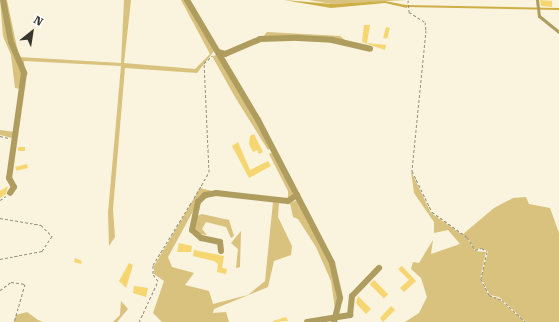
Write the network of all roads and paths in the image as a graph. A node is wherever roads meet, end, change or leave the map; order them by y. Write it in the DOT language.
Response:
graph roads {
  1 [pos="3,0"];
  2 [pos="187,0"];
  3 [pos="408,0"];
  4 [pos="537,0"];
  5 [pos="559,32"];
  6 [pos="370,49"];
  7 [pos="218,52"];
  8 [pos="0,136"];
  9 [pos="14,139"];
  10 [pos="10,193"];
  11 [pos="297,194"];
  12 [pos="0,200"];
  13 [pos="0,218"];
  14 [pos="221,251"];
  15 [pos="0,259"];
  16 [pos="379,268"];
  17 [pos="0,290"];
  18 [pos="335,320"];
  19 [pos="14,322"];
  20 [pos="139,322"];
  21 [pos="307,322"];
  22 [pos="526,322"];
  1 -- 9 [label="street"];
  2 -- 7 [label="street"];
  3 -- 22 [label="path"];
  4 -- 5 [label="lane"];
  6 -- 7 [label="street"];
  7 -- 11 [label="street"];
  7 -- 20 [label="path"];
  8 -- 9 [label="path"];
  9 -- 10 [label="street"];
  10 -- 12 [label="path"];
  11 -- 14 [label="street"];
  11 -- 18 [label="street"];
  13 -- 15 [label="path"];
  16 -- 18 [label="street"];
  17 -- 19 [label="path"];
  18 -- 21 [label="street"];
}
